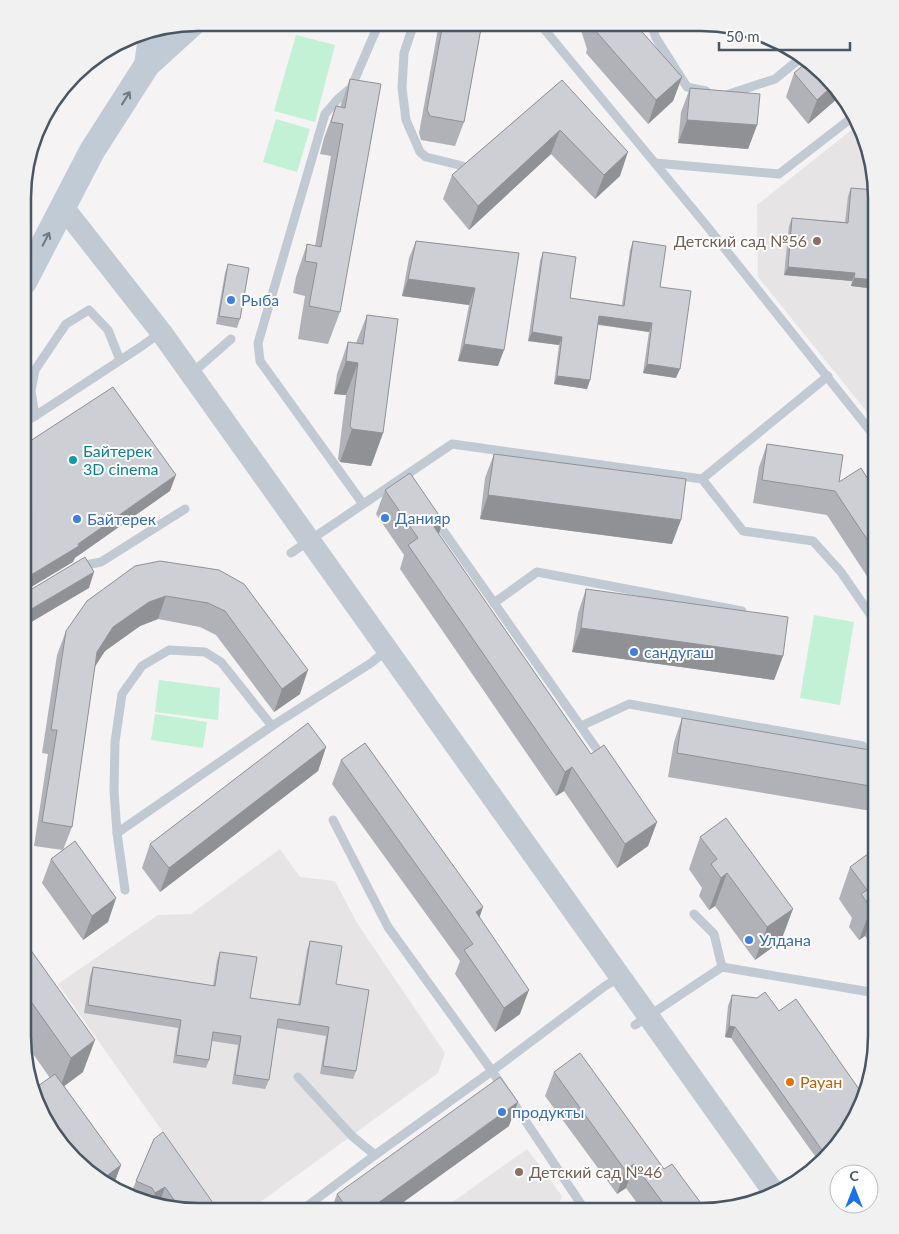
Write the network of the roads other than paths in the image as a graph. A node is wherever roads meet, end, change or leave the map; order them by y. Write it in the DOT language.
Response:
graph roads {
  1 [pos="546,31"];
  2 [pos="654,31"];
  3 [pos="183,32"];
  4 [pos="375,32"];
  5 [pos="411,32"];
  6 [pos="151,38"];
  7 [pos="796,62"];
  8 [pos="147,65"];
  9 [pos="848,121"];
  10 [pos="654,163"];
  11 [pos="463,166"];
  12 [pos="63,207"];
  13 [pos="31,269"];
  14 [pos="160,332"];
  15 [pos="231,339"];
  16 [pos="120,360"];
  17 [pos="191,374"];
  18 [pos="828,376"];
  19 [pos="36,416"];
  20 [pos="31,418"];
  21 [pos="868,427"];
  22 [pos="702,479"];
  23 [pos="363,504"];
  24 [pos="427,508"];
  25 [pos="185,509"];
  26 [pos="300,546"];
  27 [pos="72,571"];
  28 [pos="494,603"];
  29 [pos="868,611"];
  30 [pos="750,613"];
  31 [pos="387,650"];
  32 [pos="272,726"];
  33 [pos="581,726"];
  34 [pos="863,746"];
  35 [pos="610,767"];
  36 [pos="333,820"];
  37 [pos="117,833"];
  38 [pos="125,890"];
  39 [pos="694,914"];
  40 [pos="722,967"];
  41 [pos="621,977"];
  42 [pos="867,991"];
  43 [pos="641,1020"];
  44 [pos="492,1071"];
  45 [pos="298,1077"];
  46 [pos="375,1155"];
  47 [pos="770,1187"];
  48 [pos="311,1203"];
  49 [pos="577,1203"];
  1 -- 10 [label="lane"];
  2 -- 7 [label="lane"];
  3 -- 8 [label="main road"];
  4 -- 23 [label="lane"];
  5 -- 11 [label="lane"];
  6 -- 8 [label="main road"];
  12 -- 8 [label="main road, one-way"];
  9 -- 10 [label="lane"];
  10 -- 18 [label="lane"];
  13 -- 12 [label="main road, one-way"];
  12 -- 14 [label="street"];
  14 -- 16 [label="lane"];
  14 -- 17 [label="street"];
  15 -- 17 [label="lane"];
  16 -- 19 [label="lane"];
  16 -- 19 [label="lane"];
  17 -- 26 [label="street"];
  18 -- 21 [label="lane"];
  18 -- 22 [label="lane"];
  19 -- 20 [label="lane"];
  22 -- 23 [label="lane"];
  22 -- 29 [label="lane"];
  23 -- 26 [label="lane"];
  24 -- 28 [label="lane"];
  25 -- 27 [label="lane"];
  26 -- 31 [label="street"];
  28 -- 30 [label="lane"];
  28 -- 33 [label="lane"];
  31 -- 32 [label="lane"];
  31 -- 41 [label="street"];
  32 -- 37 [label="lane"];
  32 -- 37 [label="lane"];
  33 -- 34 [label="lane"];
  33 -- 35 [label="lane"];
  36 -- 44 [label="lane"];
  37 -- 38 [label="lane"];
  39 -- 40 [label="lane"];
  40 -- 42 [label="lane"];
  40 -- 43 [label="lane"];
  41 -- 43 [label="street"];
  41 -- 44 [label="lane"];
  43 -- 47 [label="street"];
  44 -- 46 [label="lane"];
  44 -- 49 [label="lane"];
  45 -- 46 [label="lane"];
  46 -- 48 [label="lane"];
}
